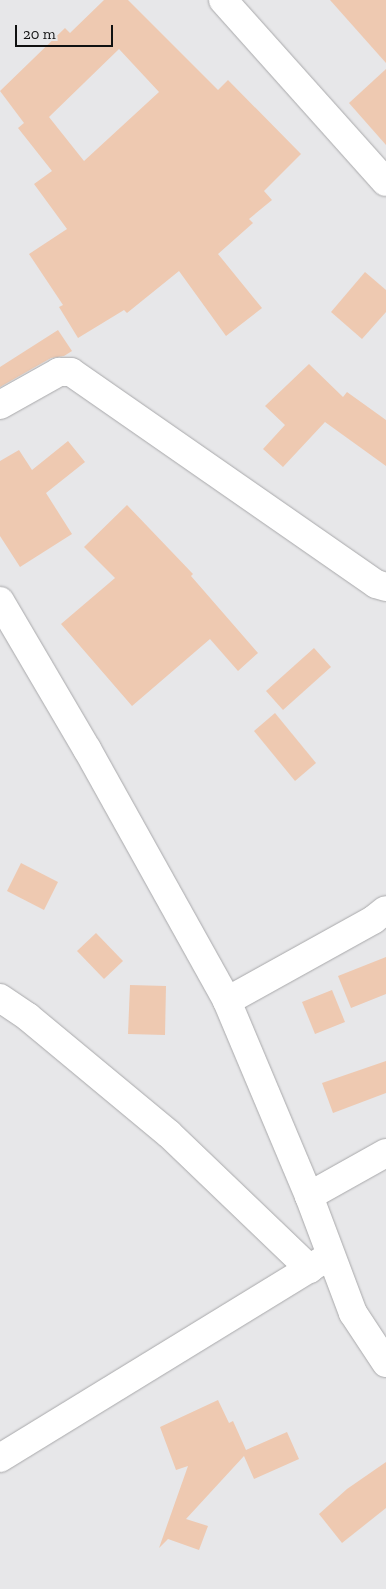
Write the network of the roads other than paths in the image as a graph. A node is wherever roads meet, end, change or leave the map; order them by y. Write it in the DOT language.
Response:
graph roads {
  1 [pos="223,0"];
  2 [pos="386,182"];
  3 [pos="0,405"];
  4 [pos="386,587"];
  5 [pos="0,602"];
  6 [pos="386,910"];
  7 [pos="0,998"];
  8 [pos="227,1001"];
  9 [pos="386,1153"];
  10 [pos="309,1196"];
  11 [pos="320,1262"];
  12 [pos="386,1363"];
  13 [pos="0,1458"];
  1 -- 2 [label="street"];
  3 -- 4 [label="street"];
  5 -- 8 [label="street"];
  6 -- 8 [label="street"];
  7 -- 11 [label="street"];
  8 -- 10 [label="street"];
  9 -- 10 [label="street"];
  10 -- 11 [label="street"];
  11 -- 12 [label="street"];
  11 -- 13 [label="street"];
}
